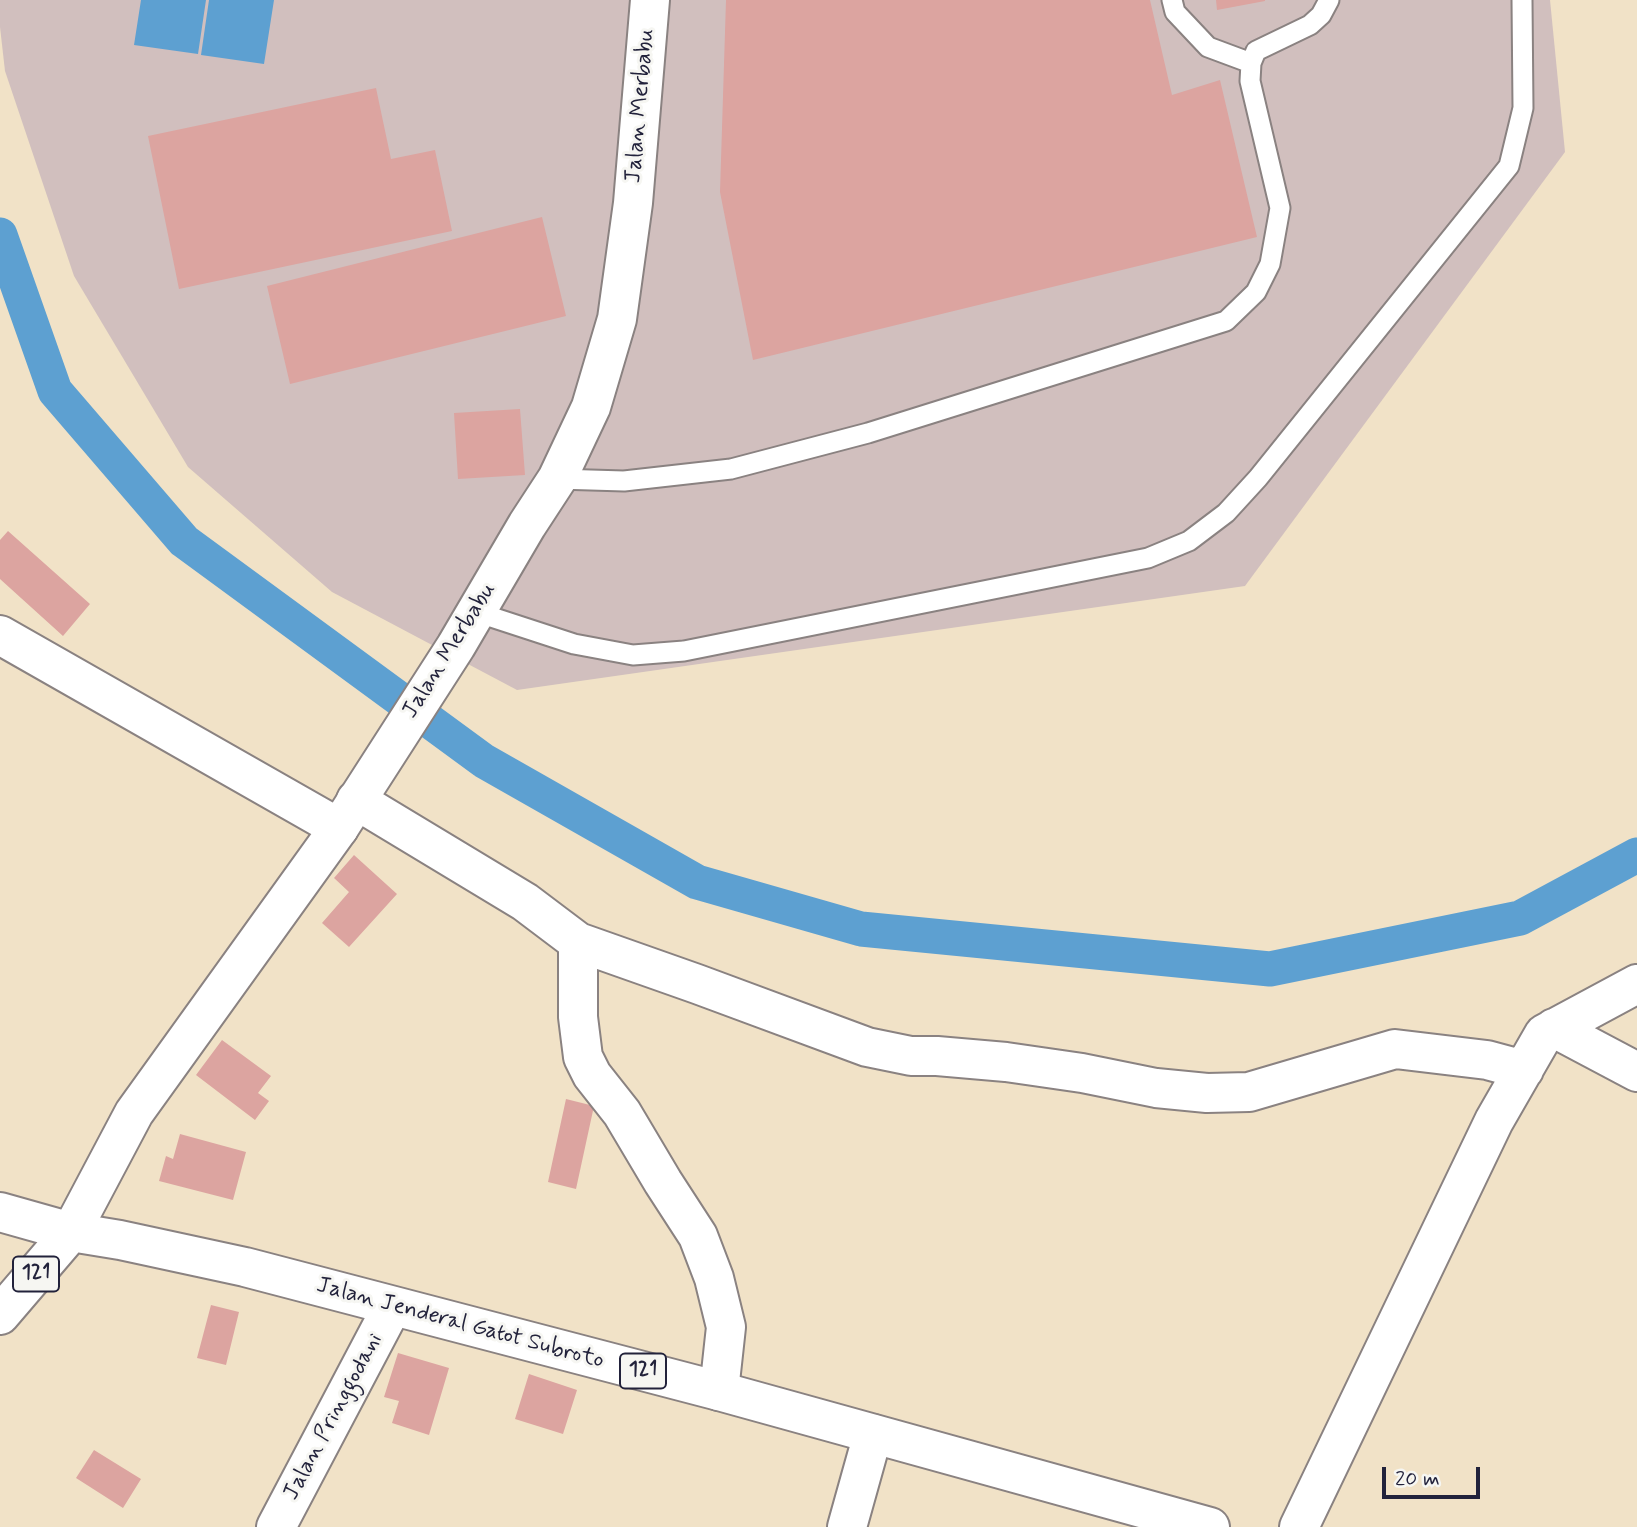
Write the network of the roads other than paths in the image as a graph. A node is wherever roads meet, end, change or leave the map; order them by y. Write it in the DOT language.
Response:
graph roads {
  1 [pos="650,0"];
  2 [pos="1171,0"];
  3 [pos="1329,0"];
  4 [pos="1521,0"];
  5 [pos="1251,63"];
  6 [pos="557,479"];
  7 [pos="475,612"];
  8 [pos="0,635"];
  9 [pos="354,804"];
  10 [pos="578,943"];
  11 [pos="1637,984"];
  12 [pos="1554,1028"];
  13 [pos="1524,1070"];
  14 [pos="1637,1072"];
  15 [pos="0,1212"];
  16 [pos="71,1232"];
  17 [pos="392,1307"];
  18 [pos="0,1315"];
  19 [pos="719,1391"];
  20 [pos="873,1434"];
  21 [pos="276,1527"];
  22 [pos="847,1527"];
  23 [pos="1209,1527"];
  24 [pos="1299,1527"];
  1 -- 6 [label="street, Jalan Merbabu"];
  2 -- 5 [label="lane"];
  3 -- 5 [label="lane"];
  4 -- 7 [label="lane"];
  5 -- 6 [label="lane"];
  6 -- 7 [label="street, Jalan Merbabu"];
  7 -- 9 [label="street, Jalan Merbabu"];
  8 -- 9 [label="street"];
  9 -- 10 [label="street"];
  9 -- 16 [label="street, Jalan Merbabu"];
  10 -- 13 [label="street"];
  10 -- 19 [label="street"];
  11 -- 12 [label="street"];
  12 -- 13 [label="street"];
  12 -- 14 [label="street"];
  13 -- 24 [label="street"];
  15 -- 16 [label="street, Jalan Jenderal Gatot Subroto"];
  16 -- 17 [label="street, Jalan Jenderal Gatot Subroto / 121"];
  16 -- 18 [label="street, 121"];
  17 -- 19 [label="street, Jalan Jenderal Gatot Subroto / 121"];
  17 -- 21 [label="street, Jalan Pringgodani"];
  19 -- 20 [label="street, Jalan Jenderal Gatot Subroto / 121"];
  20 -- 22 [label="street"];
  20 -- 23 [label="street, Jalan Jenderal Gatot Subroto / 121"];
}
